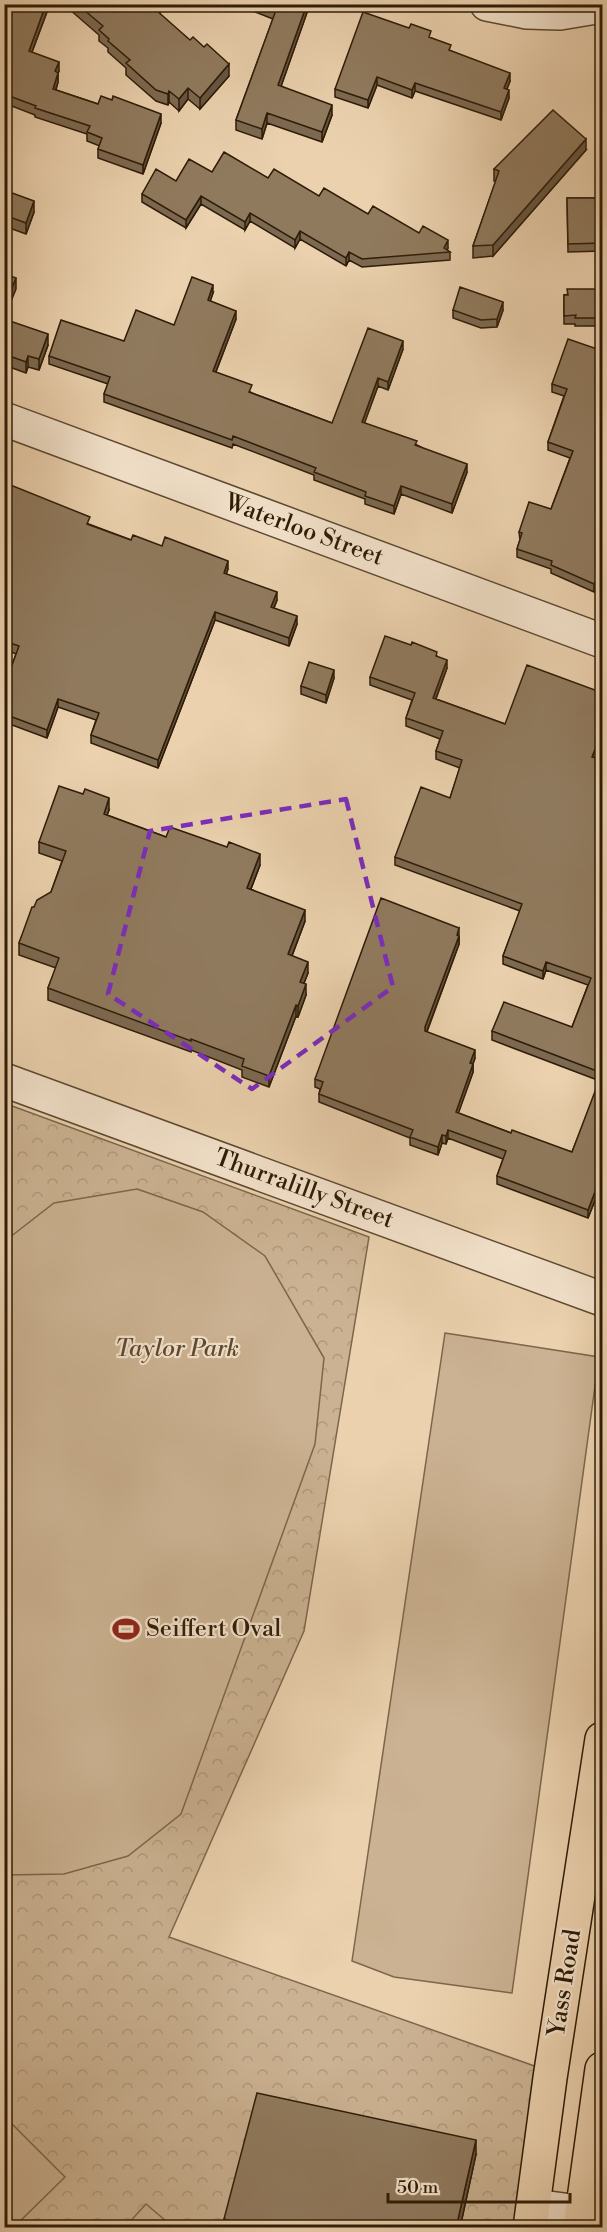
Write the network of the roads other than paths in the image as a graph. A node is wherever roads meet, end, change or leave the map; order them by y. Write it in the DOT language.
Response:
graph roads {
  1 [pos="487,4"];
  2 [pos="603,6"];
  3 [pos="4,419"];
  4 [pos="603,641"];
  5 [pos="4,1080"];
  6 [pos="603,1299"];
  7 [pos="603,1739"];
  8 [pos="601,2077"];
  9 [pos="550,2078"];
  10 [pos="532,2217"];
  11 [pos="588,2218"];
  1 -- 2 [label="street"];
  3 -- 4 [label="street, Waterloo Street"];
  5 -- 6 [label="street, Thurralilly Street"];
  7 -- 9 [label="main road, Yass Road"];
  8 -- 9 [label="main road"];
  8 -- 11 [label="main road"];
  9 -- 10 [label="main road, Yass Road"];
  10 -- 11 [label="street"];
}
